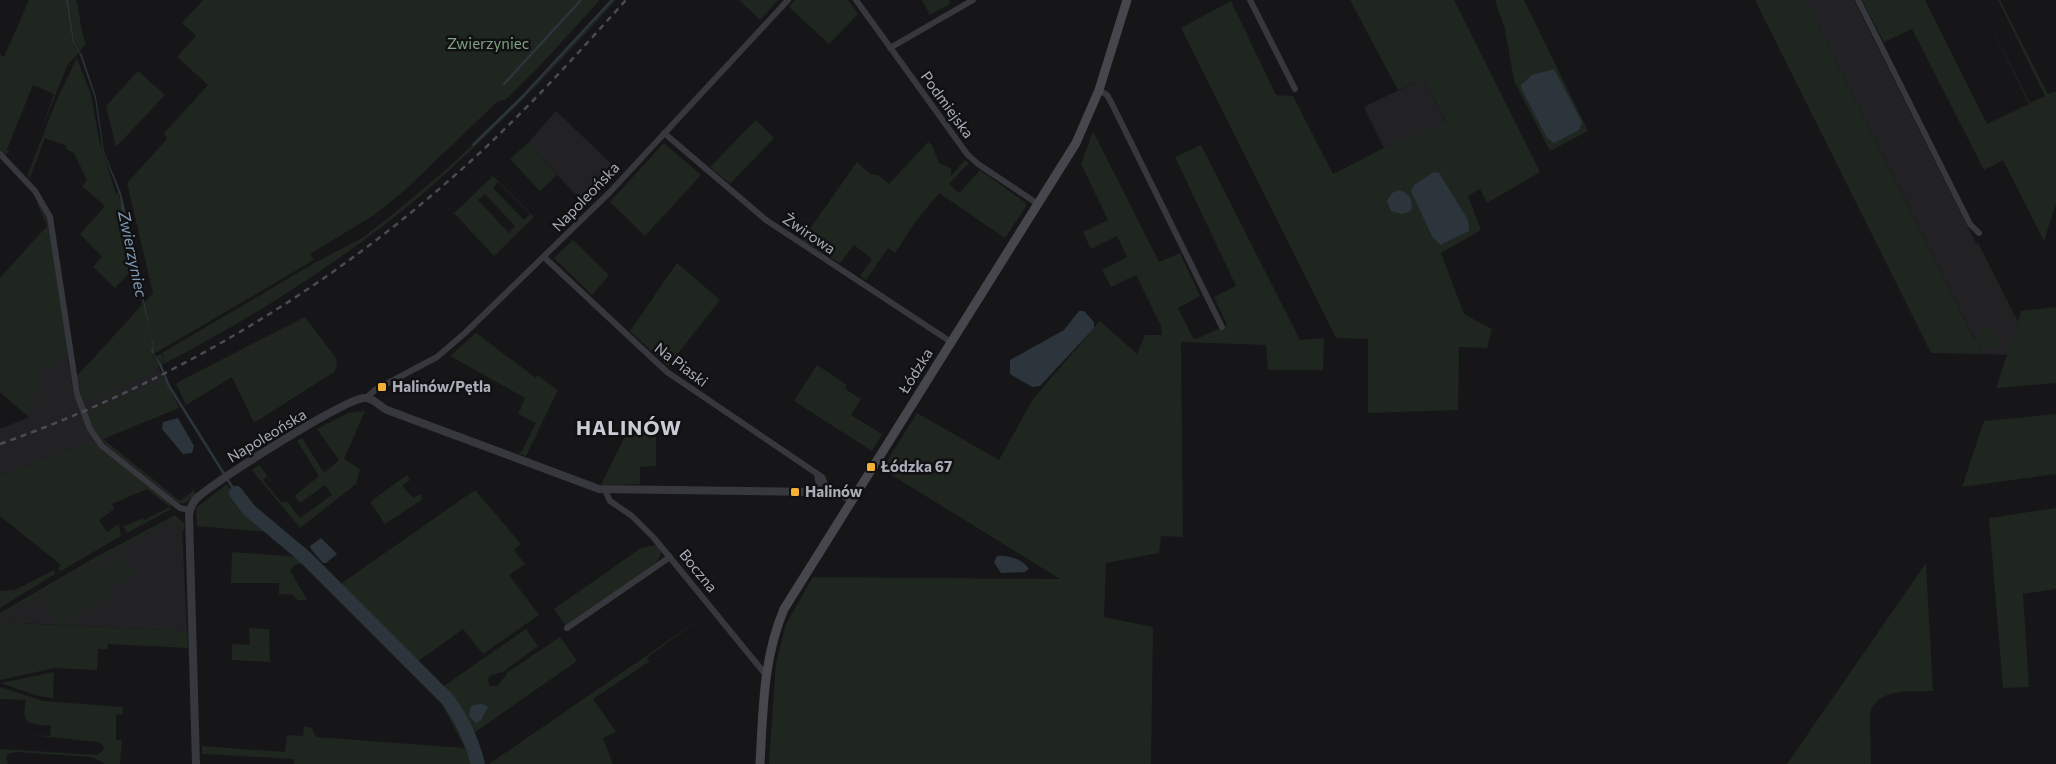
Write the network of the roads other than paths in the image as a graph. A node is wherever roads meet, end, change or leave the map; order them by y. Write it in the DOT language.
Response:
graph roads {
  1 [pos="788,0"];
  2 [pos="856,0"];
  3 [pos="973,0"];
  4 [pos="1127,0"];
  5 [pos="1250,0"];
  6 [pos="1858,0"];
  7 [pos="890,48"];
  8 [pos="1295,89"];
  9 [pos="1099,90"];
  10 [pos="664,133"];
  11 [pos="0,154"];
  12 [pos="1038,204"];
  13 [pos="1979,233"];
  14 [pos="545,258"];
  15 [pos="1222,327"];
  16 [pos="951,342"];
  17 [pos="382,388"];
  18 [pos="366,398"];
  19 [pos="376,402"];
  20 [pos="817,473"];
  21 [pos="605,490"];
  22 [pos="820,492"];
  23 [pos="829,493"];
  24 [pos="851,499"];
  25 [pos="190,510"];
  26 [pos="670,557"];
  27 [pos="567,628"];
  28 [pos="766,675"];
  29 [pos="196,764"];
  30 [pos="760,764"];
  1 -- 10 [label="street, Napoleońska"];
  2 -- 7 [label="street, Podmiejska"];
  3 -- 7 [label="street"];
  4 -- 9 [label="main road, Łódzka"];
  5 -- 8 [label="street"];
  6 -- 13 [label="street"];
  7 -- 12 [label="street, Podmiejska"];
  9 -- 12 [label="main road, Łódzka"];
  9 -- 15 [label="street"];
  10 -- 14 [label="street, Napoleońska"];
  10 -- 16 [label="street, Żwirowa"];
  11 -- 25 [label="street"];
  12 -- 16 [label="main road, Łódzka"];
  14 -- 17 [label="street, Napoleońska"];
  14 -- 20 [label="street, Na Piaski"];
  16 -- 24 [label="main road, Łódzka"];
  17 -- 18 [label="street, Napoleońska"];
  17 -- 19 [label="street"];
  18 -- 19 [label="street"];
  18 -- 25 [label="street, Napoleońska"];
  19 -- 21 [label="street"];
  20 -- 22 [label="street"];
  20 -- 23 [label="street, Na Piaski"];
  21 -- 22 [label="street"];
  21 -- 26 [label="street, Boczna"];
  22 -- 23 [label="street"];
  23 -- 24 [label="street"];
  24 -- 28 [label="main road, Łódzka"];
  25 -- 29 [label="street"];
  26 -- 27 [label="street"];
  26 -- 28 [label="street, Boczna"];
  28 -- 30 [label="main road, Łódzka"];
}
